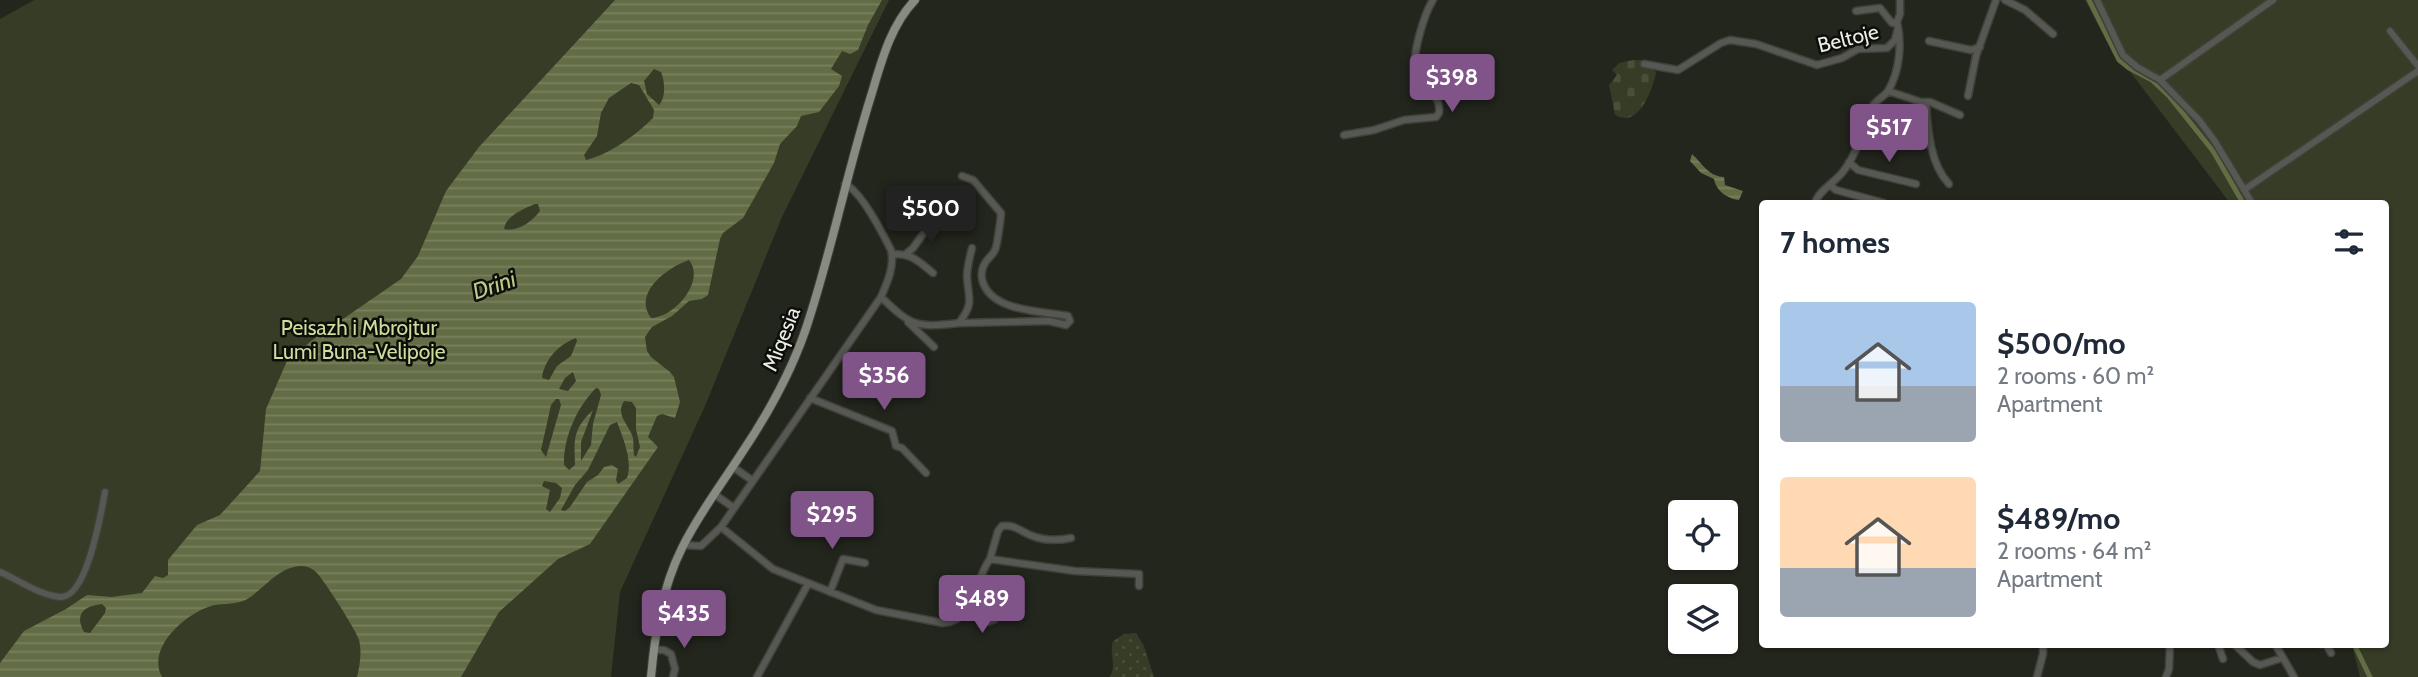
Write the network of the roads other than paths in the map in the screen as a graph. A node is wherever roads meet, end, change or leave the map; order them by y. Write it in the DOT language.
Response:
graph roads {
  1 [pos="915,0"];
  2 [pos="1433,0"];
  3 [pos="1900,0"];
  4 [pos="1996,0"];
  5 [pos="2005,0"];
  6 [pos="2097,0"];
  7 [pos="2273,0"];
  8 [pos="1856,11"];
  9 [pos="1897,25"];
  10 [pos="2390,31"];
  11 [pos="2053,34"];
  12 [pos="1928,41"];
  13 [pos="1980,47"];
  14 [pos="1644,64"];
  15 [pos="2418,69"];
  16 [pos="2160,80"];
  17 [pos="1888,91"];
  18 [pos="1968,96"];
  19 [pos="1926,103"];
  20 [pos="1960,115"];
  21 [pos="1344,135"];
  22 [pos="1849,162"];
  23 [pos="962,176"];
  24 [pos="845,184"];
  25 [pos="1916,184"];
  26 [pos="1949,184"];
  27 [pos="1830,185"];
  28 [pos="2244,190"];
  29 [pos="1816,200"];
  30 [pos="1873,200"];
  31 [pos="2250,200"];
  32 [pos="950,221"];
  33 [pos="972,248"];
  34 [pos="892,254"];
  35 [pos="906,254"];
  36 [pos="933,273"];
  37 [pos="881,297"];
  38 [pos="902,317"];
  39 [pos="959,323"];
  40 [pos="934,347"];
  41 [pos="810,398"];
  42 [pos="733,467"];
  43 [pos="926,473"];
  44 [pos="753,481"];
  45 [pos="105,492"];
  46 [pos="714,494"];
  47 [pos="734,508"];
  48 [pos="721,527"];
  49 [pos="1071,538"];
  50 [pos="683,545"];
  51 [pos="990,559"];
  52 [pos="865,563"];
  53 [pos="0,572"];
  54 [pos="808,584"];
  55 [pos="1139,586"];
  56 [pos="830,592"];
  57 [pos="970,608"];
  58 [pos="1007,612"];
  59 [pos="2043,648"];
  60 [pos="2170,648"];
  61 [pos="2219,648"];
  62 [pos="2238,648"];
  63 [pos="2277,648"];
  64 [pos="2328,648"];
  65 [pos="654,650"];
  66 [pos="2331,653"];
  67 [pos="2282,658"];
  68 [pos="2223,659"];
  69 [pos="651,677"];
  70 [pos="673,677"];
  71 [pos="757,677"];
  72 [pos="2037,677"];
  73 [pos="2166,677"];
  74 [pos="2294,677"];
  1 -- 24 [label="main road, Miqesia"];
  2 -- 21 [label="street"];
  3 -- 9 [label="street"];
  4 -- 13 [label="street"];
  5 -- 11 [label="street"];
  6 -- 16 [label="street"];
  7 -- 16 [label="street"];
  8 -- 9 [label="street, Beltoje"];
  9 -- 14 [label="street, Beltoje"];
  9 -- 17 [label="street, Beltoje"];
  10 -- 15 [label="street"];
  12 -- 13 [label="street"];
  13 -- 18 [label="street"];
  15 -- 28 [label="street"];
  16 -- 28 [label="street"];
  17 -- 19 [label="street"];
  17 -- 22 [label="street, Beltoje"];
  19 -- 20 [label="street"];
  19 -- 26 [label="street"];
  22 -- 25 [label="street"];
  22 -- 27 [label="street, Beltoje"];
  23 -- 39 [label="street"];
  24 -- 34 [label="street"];
  24 -- 42 [label="main road, Miqesia"];
  27 -- 29 [label="street, Beltoje"];
  27 -- 30 [label="street"];
  28 -- 31 [label="street"];
  32 -- 35 [label="street"];
  33 -- 39 [label="street"];
  34 -- 35 [label="street"];
  34 -- 37 [label="street"];
  35 -- 36 [label="street"];
  37 -- 38 [label="street"];
  37 -- 41 [label="street"];
  38 -- 39 [label="street"];
  38 -- 40 [label="street"];
  41 -- 43 [label="street"];
  41 -- 44 [label="street"];
  42 -- 44 [label="street"];
  42 -- 46 [label="main road, Miqesia"];
  44 -- 47 [label="street"];
  45 -- 53 [label="street"];
  46 -- 47 [label="street"];
  46 -- 50 [label="main road, Miqesia"];
  47 -- 48 [label="street"];
  48 -- 50 [label="street"];
  48 -- 54 [label="street"];
  49 -- 51 [label="street"];
  50 -- 65 [label="main road, Miqesia"];
  51 -- 55 [label="street"];
  51 -- 57 [label="street"];
  52 -- 56 [label="street"];
  54 -- 56 [label="street"];
  54 -- 71 [label="street"];
  56 -- 57 [label="street"];
  57 -- 58 [label="street"];
  59 -- 72 [label="street"];
  60 -- 73 [label="street"];
  61 -- 68 [label="street"];
  62 -- 67 [label="street"];
  63 -- 67 [label="street"];
  64 -- 66 [label="street"];
  65 -- 69 [label="main road, Miqesia"];
  65 -- 70 [label="street"];
  67 -- 74 [label="street"];
}
